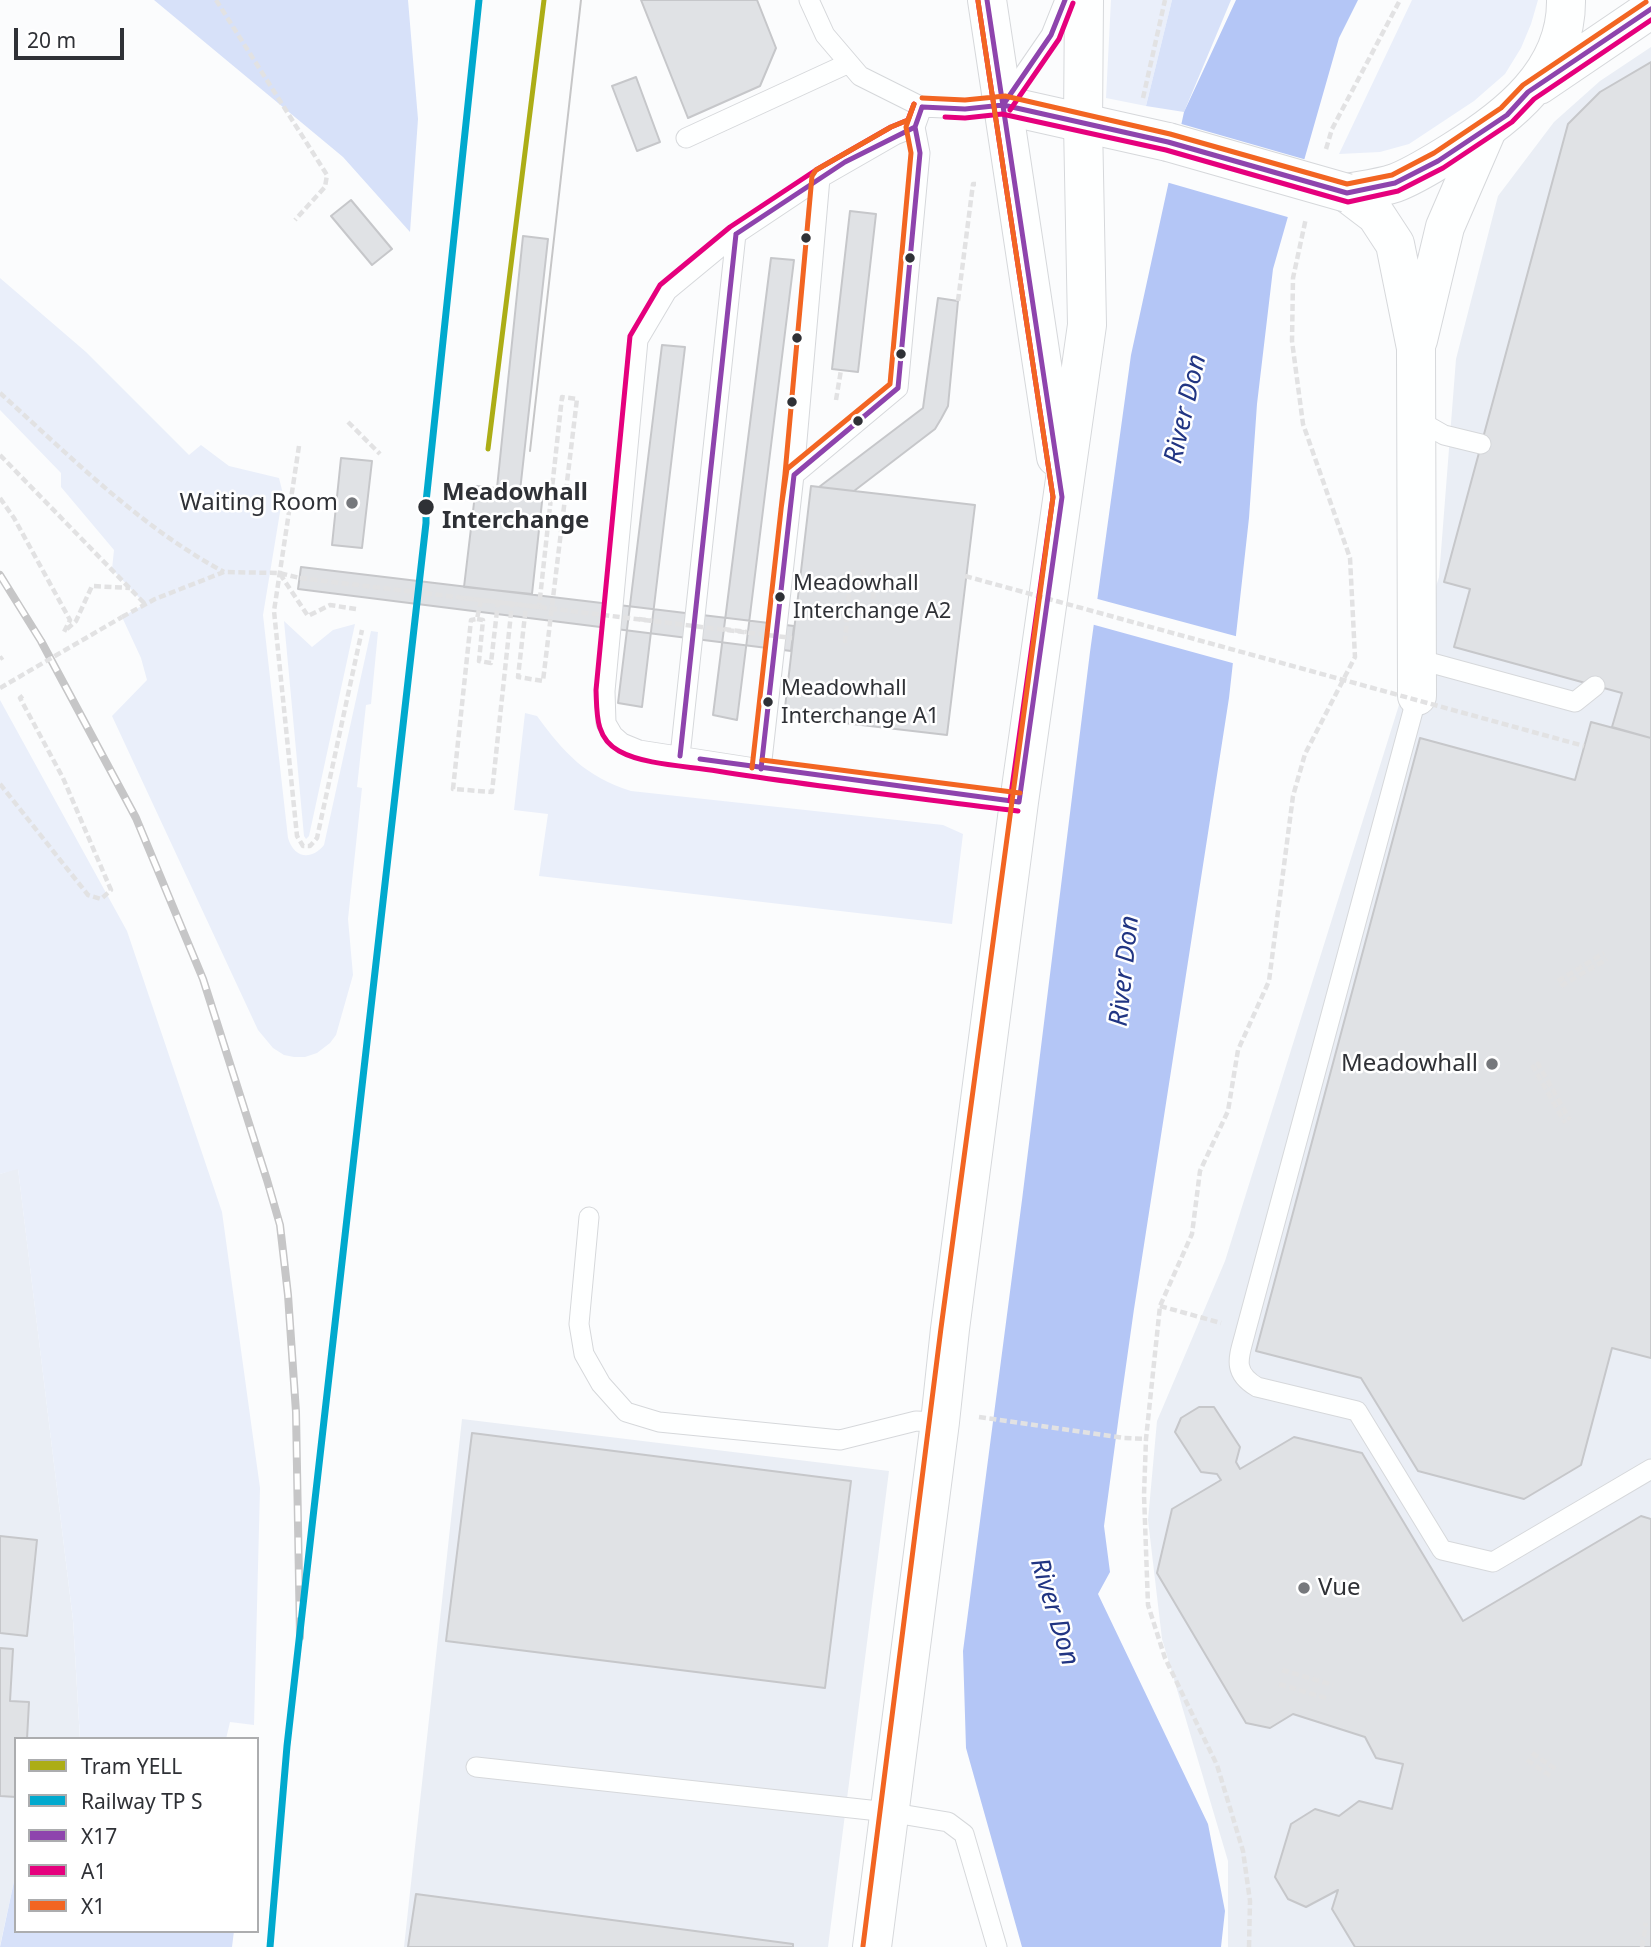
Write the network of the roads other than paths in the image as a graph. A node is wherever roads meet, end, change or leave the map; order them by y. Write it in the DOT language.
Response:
graph roads {
  1 [pos="809,0"];
  2 [pos="987,0"];
  3 [pos="1065,0"];
  4 [pos="1084,0"];
  5 [pos="1566,0"];
  6 [pos="1651,9"];
  7 [pos="849,63"];
  8 [pos="1528,92"];
  9 [pos="1003,105"];
  10 [pos="922,107"];
  11 [pos="1083,124"];
  12 [pos="915,127"];
  13 [pos="1487,130"];
  14 [pos="686,138"];
  15 [pos="820,178"];
  16 [pos="1347,193"];
  17 [pos="736,234"];
  18 [pos="1416,348"];
  19 [pos="1416,419"];
  20 [pos="1481,444"];
  21 [pos="794,474"];
  22 [pos="1062,497"];
  23 [pos="1416,659"];
  24 [pos="1595,686"];
  25 [pos="1417,696"];
  26 [pos="680,756"];
  27 [pos="761,769"];
  28 [pos="1019,802"];
  29 [pos="589,1217"];
  30 [pos="940,1422"];
  31 [pos="1651,1469"];
  32 [pos="476,1767"];
  33 [pos="888,1812"];
  34 [pos="872,1947"];
  35 [pos="998,1947"];
  1 -- 7 [label="lane"];
  2 -- 9 [label="main road"];
  3 -- 9 [label="lane"];
  4 -- 11 [label="main road"];
  5 -- 8 [label="main road"];
  6 -- 8 [label="main road"];
  7 -- 10 [label="lane"];
  7 -- 14 [label="lane"];
  8 -- 13 [label="main road"];
  9 -- 10 [label="lane"];
  9 -- 11 [label="main road"];
  9 -- 22 [label="main road"];
  10 -- 12 [label="lane"];
  11 -- 16 [label="main road, bridge"];
  11 -- 22 [label="main road"];
  12 -- 15 [label="lane"];
  12 -- 21 [label="lane"];
  13 -- 16 [label="main road"];
  13 -- 18 [label="main road"];
  15 -- 17 [label="lane"];
  15 -- 21 [label="lane"];
  16 -- 18 [label="main road"];
  17 -- 26 [label="lane"];
  17 -- 26 [label="lane"];
  18 -- 19 [label="main road"];
  19 -- 20 [label="lane"];
  19 -- 23 [label="main road"];
  21 -- 27 [label="lane"];
  22 -- 28 [label="main road"];
  23 -- 24 [label="lane"];
  23 -- 25 [label="main road"];
  25 -- 31 [label="lane"];
  26 -- 27 [label="lane"];
  27 -- 28 [label="lane"];
  28 -- 30 [label="main road"];
  29 -- 30 [label="lane"];
  30 -- 33 [label="main road"];
  32 -- 33 [label="lane"];
  33 -- 34 [label="main road"];
  33 -- 35 [label="lane"];
}
